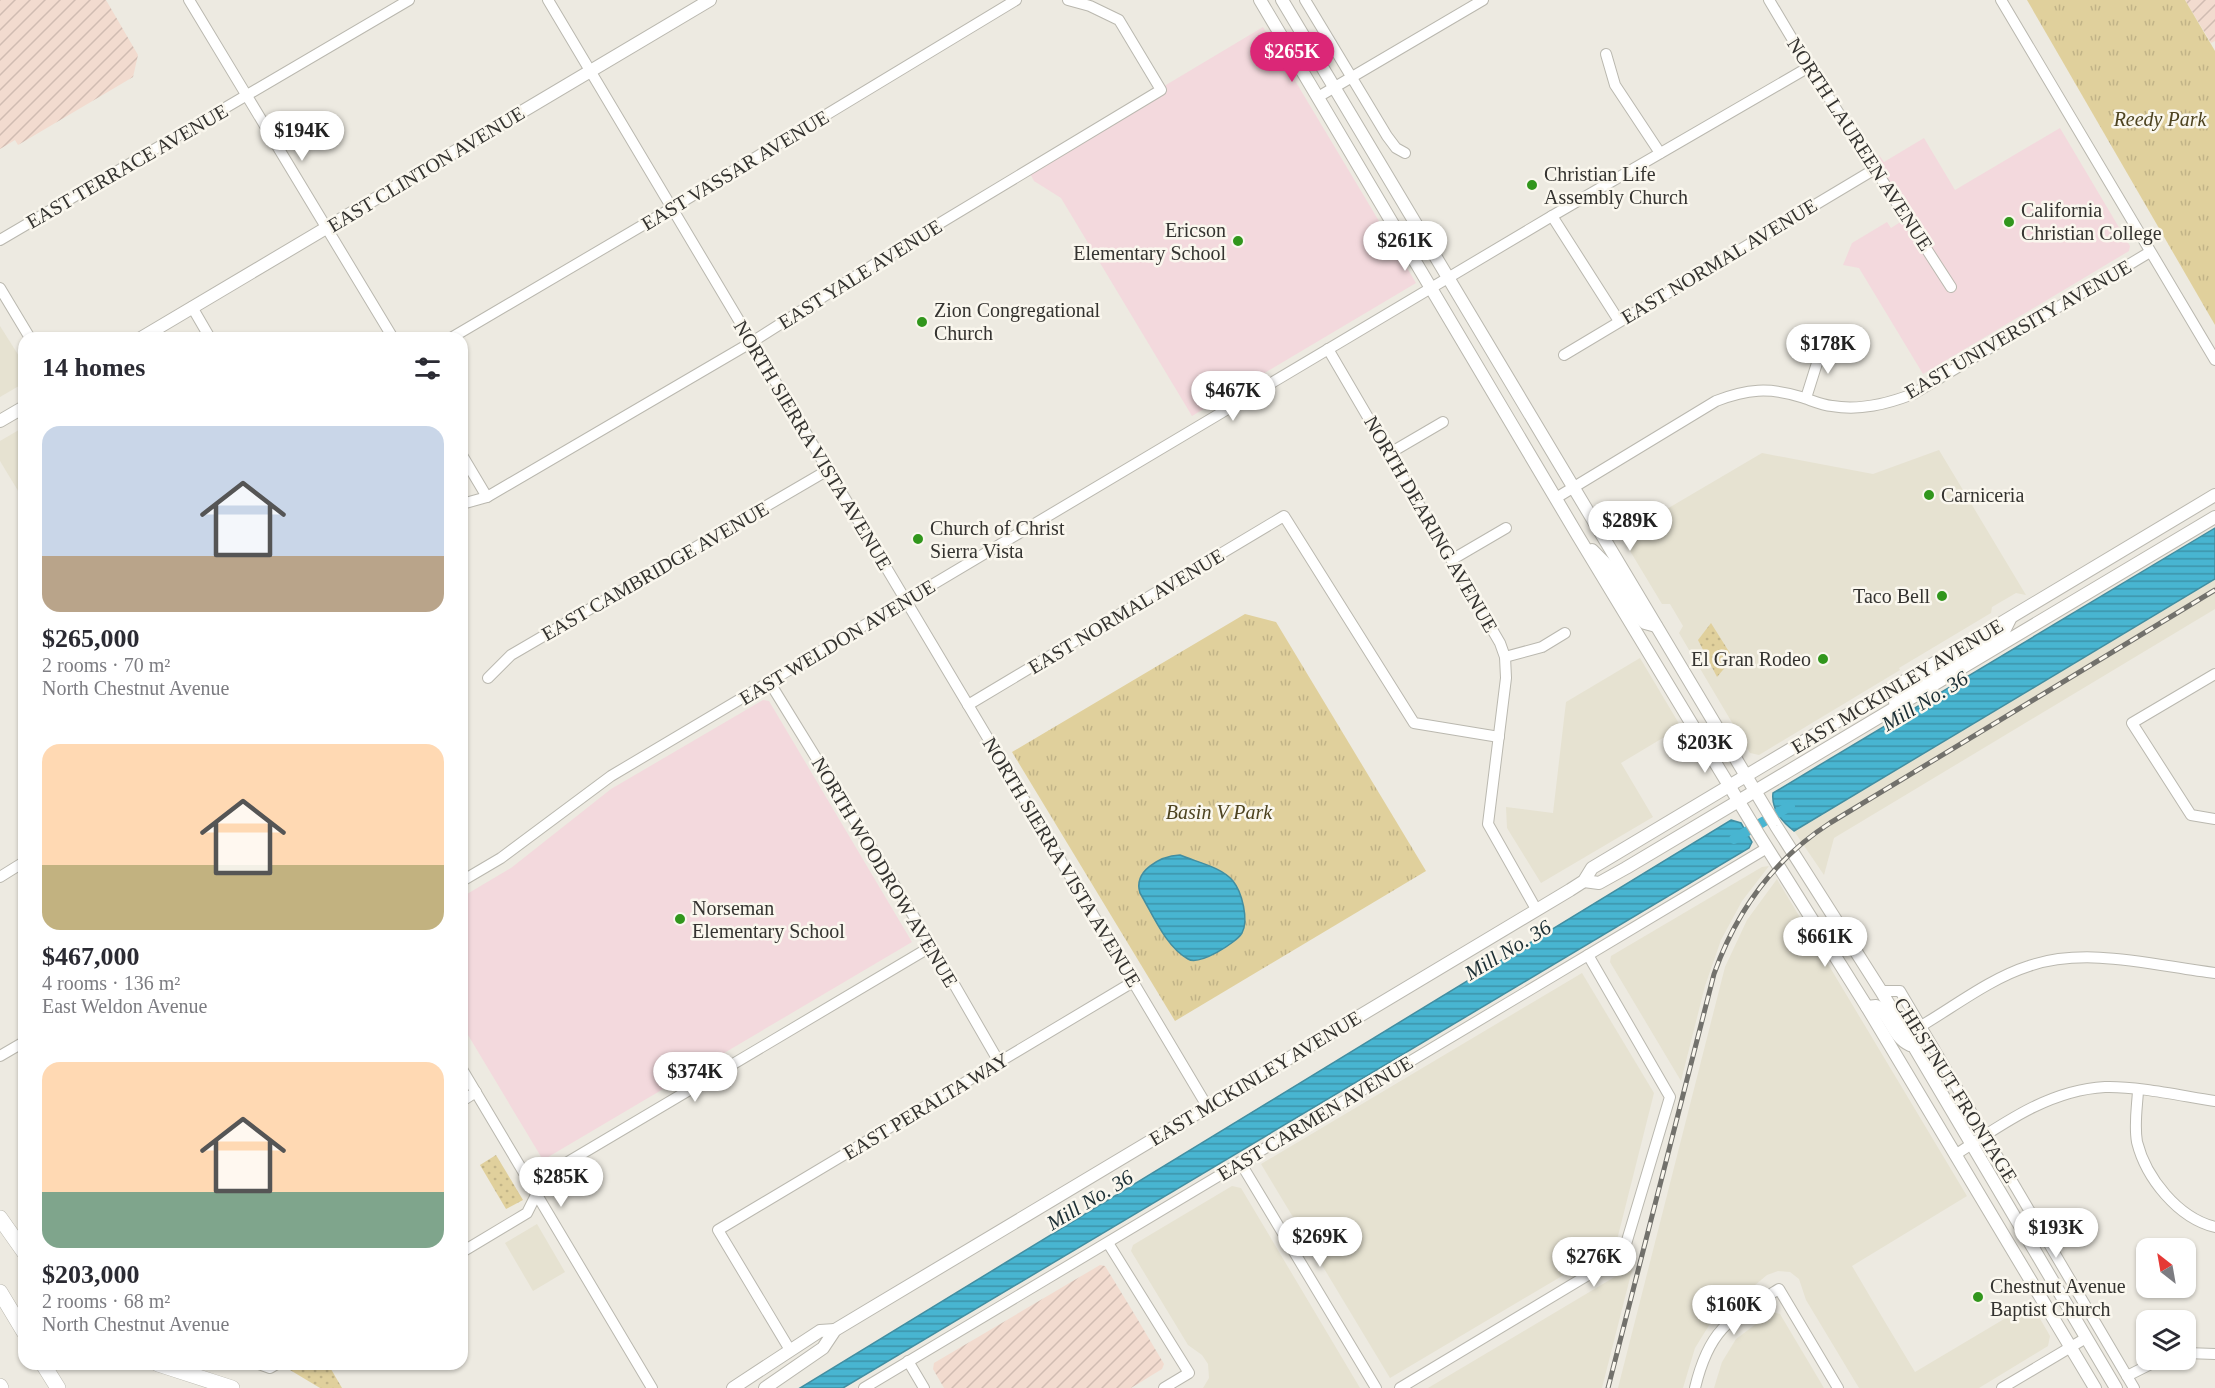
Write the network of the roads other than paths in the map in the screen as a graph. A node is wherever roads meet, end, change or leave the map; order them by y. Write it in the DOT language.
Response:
graph roads {
  1 [pos="189,0"];
  2 [pos="409,0"];
  3 [pos="548,0"];
  4 [pos="710,0"];
  5 [pos="1016,0"];
  6 [pos="1068,0"];
  7 [pos="1260,0"];
  8 [pos="1282,0"];
  9 [pos="1305,0"];
  10 [pos="1483,0"];
  11 [pos="1769,0"];
  12 [pos="2001,0"];
  13 [pos="1606,54"];
  14 [pos="1809,68"];
  15 [pos="590,71"];
  16 [pos="1351,78"];
  17 [pos="1335,88"];
  18 [pos="246,96"];
  19 [pos="1318,98"];
  20 [pos="1405,153"];
  21 [pos="1660,153"];
  22 [pos="1875,169"];
  23 [pos="672,208"];
  24 [pos="1552,216"];
  25 [pos="325,228"];
  26 [pos="0,240"];
  27 [pos="2150,252"];
  28 [pos="1448,278"];
  29 [pos="1951,286"];
  30 [pos="0,288"];
  31 [pos="1432,288"];
  32 [pos="192,307"];
  33 [pos="1619,321"];
  34 [pos="26,332"];
  35 [pos="151,332"];
  36 [pos="207,332"];
  37 [pos="389,332"];
  38 [pos="461,332"];
  39 [pos="752,342"];
  40 [pos="1823,344"];
  41 [pos="1328,349"];
  42 [pos="1564,355"];
  43 [pos="2215,360"];
  44 [pos="1806,398"];
  45 [pos="18,410"];
  46 [pos="0,421"];
  47 [pos="1443,422"];
  48 [pos="1390,453"];
  49 [pos="468,465"];
  50 [pos="828,470"];
  51 [pos="1574,487"];
  52 [pos="2215,495"];
  53 [pos="487,497"];
  54 [pos="1556,498"];
  55 [pos="468,502"];
  56 [pos="2215,517"];
  57 [pos="1506,528"];
  58 [pos="1578,536"];
  59 [pos="1453,559"];
  60 [pos="906,601"];
  61 [pos="2010,618"];
  62 [pos="1656,626"];
  63 [pos="1565,633"];
  64 [pos="1505,657"];
  65 [pos="2215,674"];
  66 [pos="488,678"];
  67 [pos="770,682"];
  68 [pos="968,705"];
  69 [pos="1872,723"];
  70 [pos="1499,737"];
  71 [pos="1746,776"];
  72 [pos="1730,786"];
  73 [pos="1755,792"];
  74 [pos="1739,802"];
  75 [pos="2215,819"];
  76 [pos="1767,848"];
  77 [pos="1797,860"];
  78 [pos="18,866"];
  79 [pos="0,877"];
  80 [pos="468,877"];
  81 [pos="1584,881"];
  82 [pos="1536,909"];
  83 [pos="932,946"];
  84 [pos="1588,955"];
  85 [pos="2215,973"];
  86 [pos="1133,982"];
  87 [pos="1881,991"];
  88 [pos="1867,1007"];
  89 [pos="1921,1026"];
  90 [pos="18,1046"];
  91 [pos="1914,1047"];
  92 [pos="0,1056"];
  93 [pos="999,1062"];
  94 [pos="468,1079"];
  95 [pos="2138,1091"];
  96 [pos="476,1092"];
  97 [pos="468,1097"];
  98 [pos="2215,1101"];
  99 [pos="1207,1106"];
  100 [pos="1986,1135"];
  101 [pos="1971,1144"];
  102 [pos="1955,1155"];
  103 [pos="1240,1162"];
  104 [pos="537,1194"];
  105 [pos="0,1218"];
  106 [pos="2215,1227"];
  107 [pos="1108,1243"];
  108 [pos="18,1244"];
  109 [pos="468,1248"];
  110 [pos="0,1292"];
  111 [pos="18,1322"];
  112 [pos="835,1330"];
  113 [pos="2086,1338"];
  114 [pos="2071,1347"];
  115 [pos="790,1350"];
  116 [pos="2196,1353"];
  117 [pos="2215,1354"];
  118 [pos="908,1361"];
  119 [pos="47,1370"];
  120 [pos="176,1370"];
  121 [pos="2139,1370"];
  122 [pos="2127,1376"];
  123 [pos="58,1388"];
  124 [pos="232,1388"];
  125 [pos="652,1388"];
  126 [pos="733,1388"];
  127 [pos="765,1388"];
  128 [pos="864,1388"];
  129 [pos="924,1388"];
  130 [pos="1164,1388"];
  131 [pos="1376,1388"];
  132 [pos="1400,1388"];
  133 [pos="1695,1388"];
  134 [pos="1838,1388"];
  135 [pos="2002,1388"];
  136 [pos="2095,1388"];
  137 [pos="2116,1388"];
  138 [pos="2134,1388"];
  1 -- 18 [label="street"];
  2 -- 18 [label="street, EAST TERRACE AVENUE"];
  3 -- 15 [label="street, NORTH SIERRA VISTA AVENUE"];
  4 -- 15 [label="main road, EAST CLINTON AVENUE"];
  5 -- 23 [label="street, EAST VASSAR AVENUE"];
  6 -- 39 [label="street, EAST YALE AVENUE"];
  7 -- 19 [label="main road"];
  8 -- 17 [label="main road"];
  9 -- 16 [label="street"];
  10 -- 16 [label="street"];
  11 -- 14 [label="street, NORTH LAUREEN AVENUE"];
  12 -- 27 [label="street"];
  13 -- 21 [label="street"];
  14 -- 21 [label="street, EAST WELDON AVENUE"];
  14 -- 22 [label="street, NORTH LAUREEN AVENUE"];
  15 -- 23 [label="street, NORTH SIERRA VISTA AVENUE"];
  15 -- 25 [label="main road, EAST CLINTON AVENUE"];
  16 -- 17 [label="street"];
  16 -- 20 [label="street"];
  17 -- 19 [label="street"];
  17 -- 28 [label="main road"];
  18 -- 25 [label="street"];
  18 -- 26 [label="street, EAST TERRACE AVENUE"];
  19 -- 31 [label="main road"];
  21 -- 24 [label="street, EAST WELDON AVENUE"];
  22 -- 29 [label="street, NORTH LAUREEN AVENUE"];
  22 -- 33 [label="street, EAST NORMAL AVENUE"];
  23 -- 38 [label="street, EAST VASSAR AVENUE"];
  23 -- 39 [label="street, NORTH SIERRA VISTA AVENUE"];
  24 -- 28 [label="street, EAST WELDON AVENUE"];
  24 -- 33 [label="street"];
  25 -- 32 [label="main road, EAST CLINTON AVENUE"];
  25 -- 37 [label="street"];
  27 -- 43 [label="street"];
  27 -- 44 [label="street, EAST UNIVERSITY AVENUE"];
  28 -- 31 [label="street, EAST WELDON AVENUE"];
  28 -- 51 [label="main road"];
  30 -- 34 [label="street"];
  31 -- 41 [label="street, EAST WELDON AVENUE"];
  31 -- 54 [label="main road"];
  32 -- 35 [label="main road, EAST CLINTON AVENUE"];
  32 -- 36 [label="street"];
  33 -- 42 [label="street, EAST NORMAL AVENUE"];
  39 -- 50 [label="street, NORTH SIERRA VISTA AVENUE"];
  39 -- 53 [label="street, EAST YALE AVENUE"];
  40 -- 44 [label="street"];
  41 -- 48 [label="street, NORTH DEARING AVENUE"];
  41 -- 60 [label="street, EAST WELDON AVENUE"];
  44 -- 51 [label="street, EAST UNIVERSITY AVENUE"];
  45 -- 46 [label="main road"];
  47 -- 48 [label="street"];
  48 -- 59 [label="street, NORTH DEARING AVENUE"];
  49 -- 53 [label="street"];
  50 -- 60 [label="street, NORTH SIERRA VISTA AVENUE"];
  50 -- 66 [label="street, EAST CAMBRIDGE AVENUE"];
  51 -- 54 [label="street, EAST UNIVERSITY AVENUE"];
  51 -- 62 [label="main road"];
  52 -- 61 [label="main road, EAST MCKINLEY AVENUE"];
  53 -- 55 [label="street, EAST YALE AVENUE"];
  54 -- 58 [label="main road"];
  56 -- 69 [label="main road, EAST MCKINLEY AVENUE"];
  57 -- 59 [label="street"];
  58 -- 62 [label="main road"];
  58 -- 72 [label="main road"];
  59 -- 64 [label="street, NORTH DEARING AVENUE"];
  60 -- 67 [label="street, EAST WELDON AVENUE"];
  60 -- 68 [label="street, NORTH SIERRA VISTA AVENUE"];
  61 -- 69 [label="main road"];
  61 -- 71 [label="main road, EAST MCKINLEY AVENUE"];
  62 -- 71 [label="main road"];
  63 -- 64 [label="street"];
  64 -- 70 [label="street, NORTH DEARING AVENUE"];
  65 -- 75 [label="street"];
  67 -- 80 [label="street, EAST WELDON AVENUE"];
  67 -- 83 [label="street, NORTH WOODROW AVENUE"];
  68 -- 70 [label="street, EAST NORMAL AVENUE"];
  68 -- 86 [label="street, NORTH SIERRA VISTA AVENUE"];
  69 -- 73 [label="main road, EAST MCKINLEY AVENUE"];
  70 -- 82 [label="street, NORTH DEARING AVENUE"];
  71 -- 72 [label="main road, EAST MCKINLEY AVENUE"];
  71 -- 73 [label="main road"];
  72 -- 74 [label="main road"];
  72 -- 81 [label="main road, EAST MCKINLEY AVENUE"];
  73 -- 74 [label="main road, EAST MCKINLEY AVENUE"];
  73 -- 77 [label="main road"];
  74 -- 76 [label="main road"];
  74 -- 81 [label="main road, EAST MCKINLEY AVENUE"];
  76 -- 77 [label="main road"];
  76 -- 84 [label="street, EAST CARMEN AVENUE"];
  76 -- 88 [label="main road"];
  77 -- 87 [label="main road"];
  78 -- 79 [label="street"];
  81 -- 82 [label="main road, EAST MCKINLEY AVENUE"];
  82 -- 99 [label="main road, EAST MCKINLEY AVENUE"];
  83 -- 93 [label="street, NORTH WOODROW AVENUE"];
  83 -- 104 [label="street"];
  84 -- 103 [label="street, EAST CARMEN AVENUE"];
  84 -- 132 [label="street"];
  85 -- 89 [label="street"];
  86 -- 93 [label="street, EAST PERALTA WAY"];
  86 -- 99 [label="street, NORTH SIERRA VISTA AVENUE"];
  87 -- 89 [label="street, CHESTNUT FRONTAGE"];
  87 -- 91 [label="main road"];
  88 -- 91 [label="main road"];
  88 -- 102 [label="main road"];
  89 -- 100 [label="street, CHESTNUT FRONTAGE"];
  90 -- 92 [label="street"];
  91 -- 101 [label="main road"];
  93 -- 115 [label="street, EAST PERALTA WAY"];
  94 -- 96 [label="street"];
  95 -- 98 [label="street"];
  95 -- 100 [label="street"];
  95 -- 106 [label="street"];
  96 -- 97 [label="street"];
  96 -- 104 [label="street"];
  99 -- 112 [label="main road, EAST MCKINLEY AVENUE"];
  100 -- 101 [label="street"];
  100 -- 122 [label="street, CHESTNUT FRONTAGE"];
  101 -- 102 [label="street"];
  101 -- 113 [label="main road"];
  102 -- 114 [label="main road"];
  103 -- 107 [label="street, EAST CARMEN AVENUE"];
  103 -- 131 [label="street"];
  104 -- 109 [label="street"];
  104 -- 125 [label="street"];
  105 -- 108 [label="highway"];
  107 -- 118 [label="street, EAST CARMEN AVENUE"];
  107 -- 130 [label="street"];
  110 -- 111 [label="highway"];
  112 -- 115 [label="main road, EAST MCKINLEY AVENUE"];
  112 -- 127 [label="main road, EAST MCKINLEY AVENUE"];
  113 -- 114 [label="street"];
  113 -- 137 [label="main road"];
  114 -- 135 [label="street"];
  114 -- 136 [label="main road"];
  115 -- 126 [label="main road, EAST MCKINLEY AVENUE"];
  116 -- 117 [label="street"];
  118 -- 128 [label="street, EAST CARMEN AVENUE"];
  118 -- 129 [label="street"];
  119 -- 123 [label="highway"];
  120 -- 124 [label="highway"];
  121 -- 122 [label="street"];
  122 -- 138 [label="street, CHESTNUT FRONTAGE"];
  133 -- 134 [label="street"];
}
